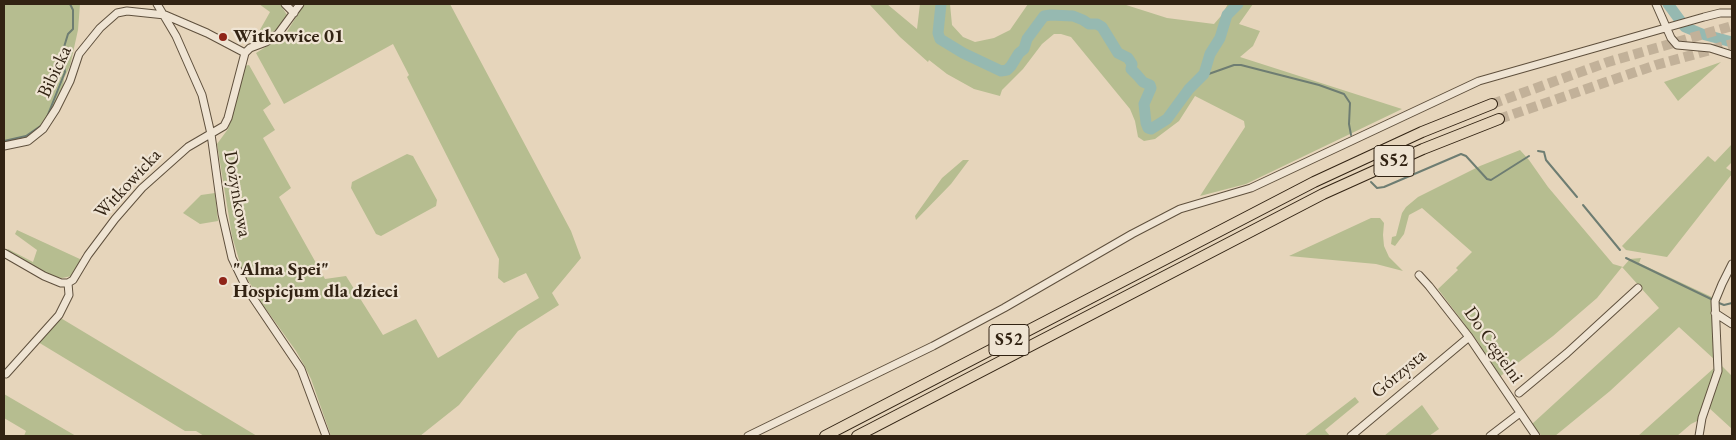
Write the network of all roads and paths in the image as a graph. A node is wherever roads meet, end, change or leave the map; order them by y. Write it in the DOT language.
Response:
graph roads {
  1 [pos="158,4"];
  2 [pos="285,4"];
  3 [pos="300,4"];
  4 [pos="1656,4"];
  5 [pos="294,12"];
  6 [pos="1732,13"];
  7 [pos="165,15"];
  8 [pos="1667,27"];
  9 [pos="245,53"];
  10 [pos="1732,55"];
  11 [pos="1492,104"];
  12 [pos="1499,119"];
  13 [pos="211,134"];
  14 [pos="4,146"];
  15 [pos="4,253"];
  16 [pos="1732,264"];
  17 [pos="1418,275"];
  18 [pos="68,283"];
  19 [pos="1638,288"];
  20 [pos="1715,313"];
  21 [pos="1732,324"];
  22 [pos="1469,337"];
  23 [pos="6,374"];
  24 [pos="1519,393"];
  25 [pos="1520,413"];
  26 [pos="326,436"];
  27 [pos="748,436"];
  28 [pos="825,436"];
  29 [pos="858,436"];
  30 [pos="1351,436"];
  31 [pos="1490,436"];
  32 [pos="1536,436"];
  33 [pos="1699,436"];
  1 -- 7 [label="street, Dożynkowa"];
  2 -- 5 [label="street"];
  3 -- 5 [label="street"];
  4 -- 8 [label="street"];
  5 -- 9 [label="street"];
  6 -- 8 [label="street"];
  7 -- 9 [label="street, Bibicka"];
  7 -- 13 [label="street, Dożynkowa"];
  7 -- 14 [label="street, Bibicka"];
  8 -- 10 [label="street"];
  8 -- 27 [label="street"];
  9 -- 13 [label="street, Witkowicka"];
  11 -- 28 [label="highway, S52"];
  12 -- 29 [label="highway, S52"];
  13 -- 18 [label="street, Witkowicka"];
  13 -- 26 [label="street, Dożynkowa"];
  15 -- 18 [label="street"];
  16 -- 20 [label="street"];
  17 -- 22 [label="street, Do Cegielni"];
  18 -- 23 [label="street"];
  19 -- 24 [label="street"];
  20 -- 21 [label="street"];
  20 -- 33 [label="street"];
  22 -- 25 [label="street, Do Cegielni"];
  22 -- 30 [label="street, Górzysta"];
  25 -- 31 [label="street"];
  25 -- 32 [label="street, Do Cegielni"];
}
